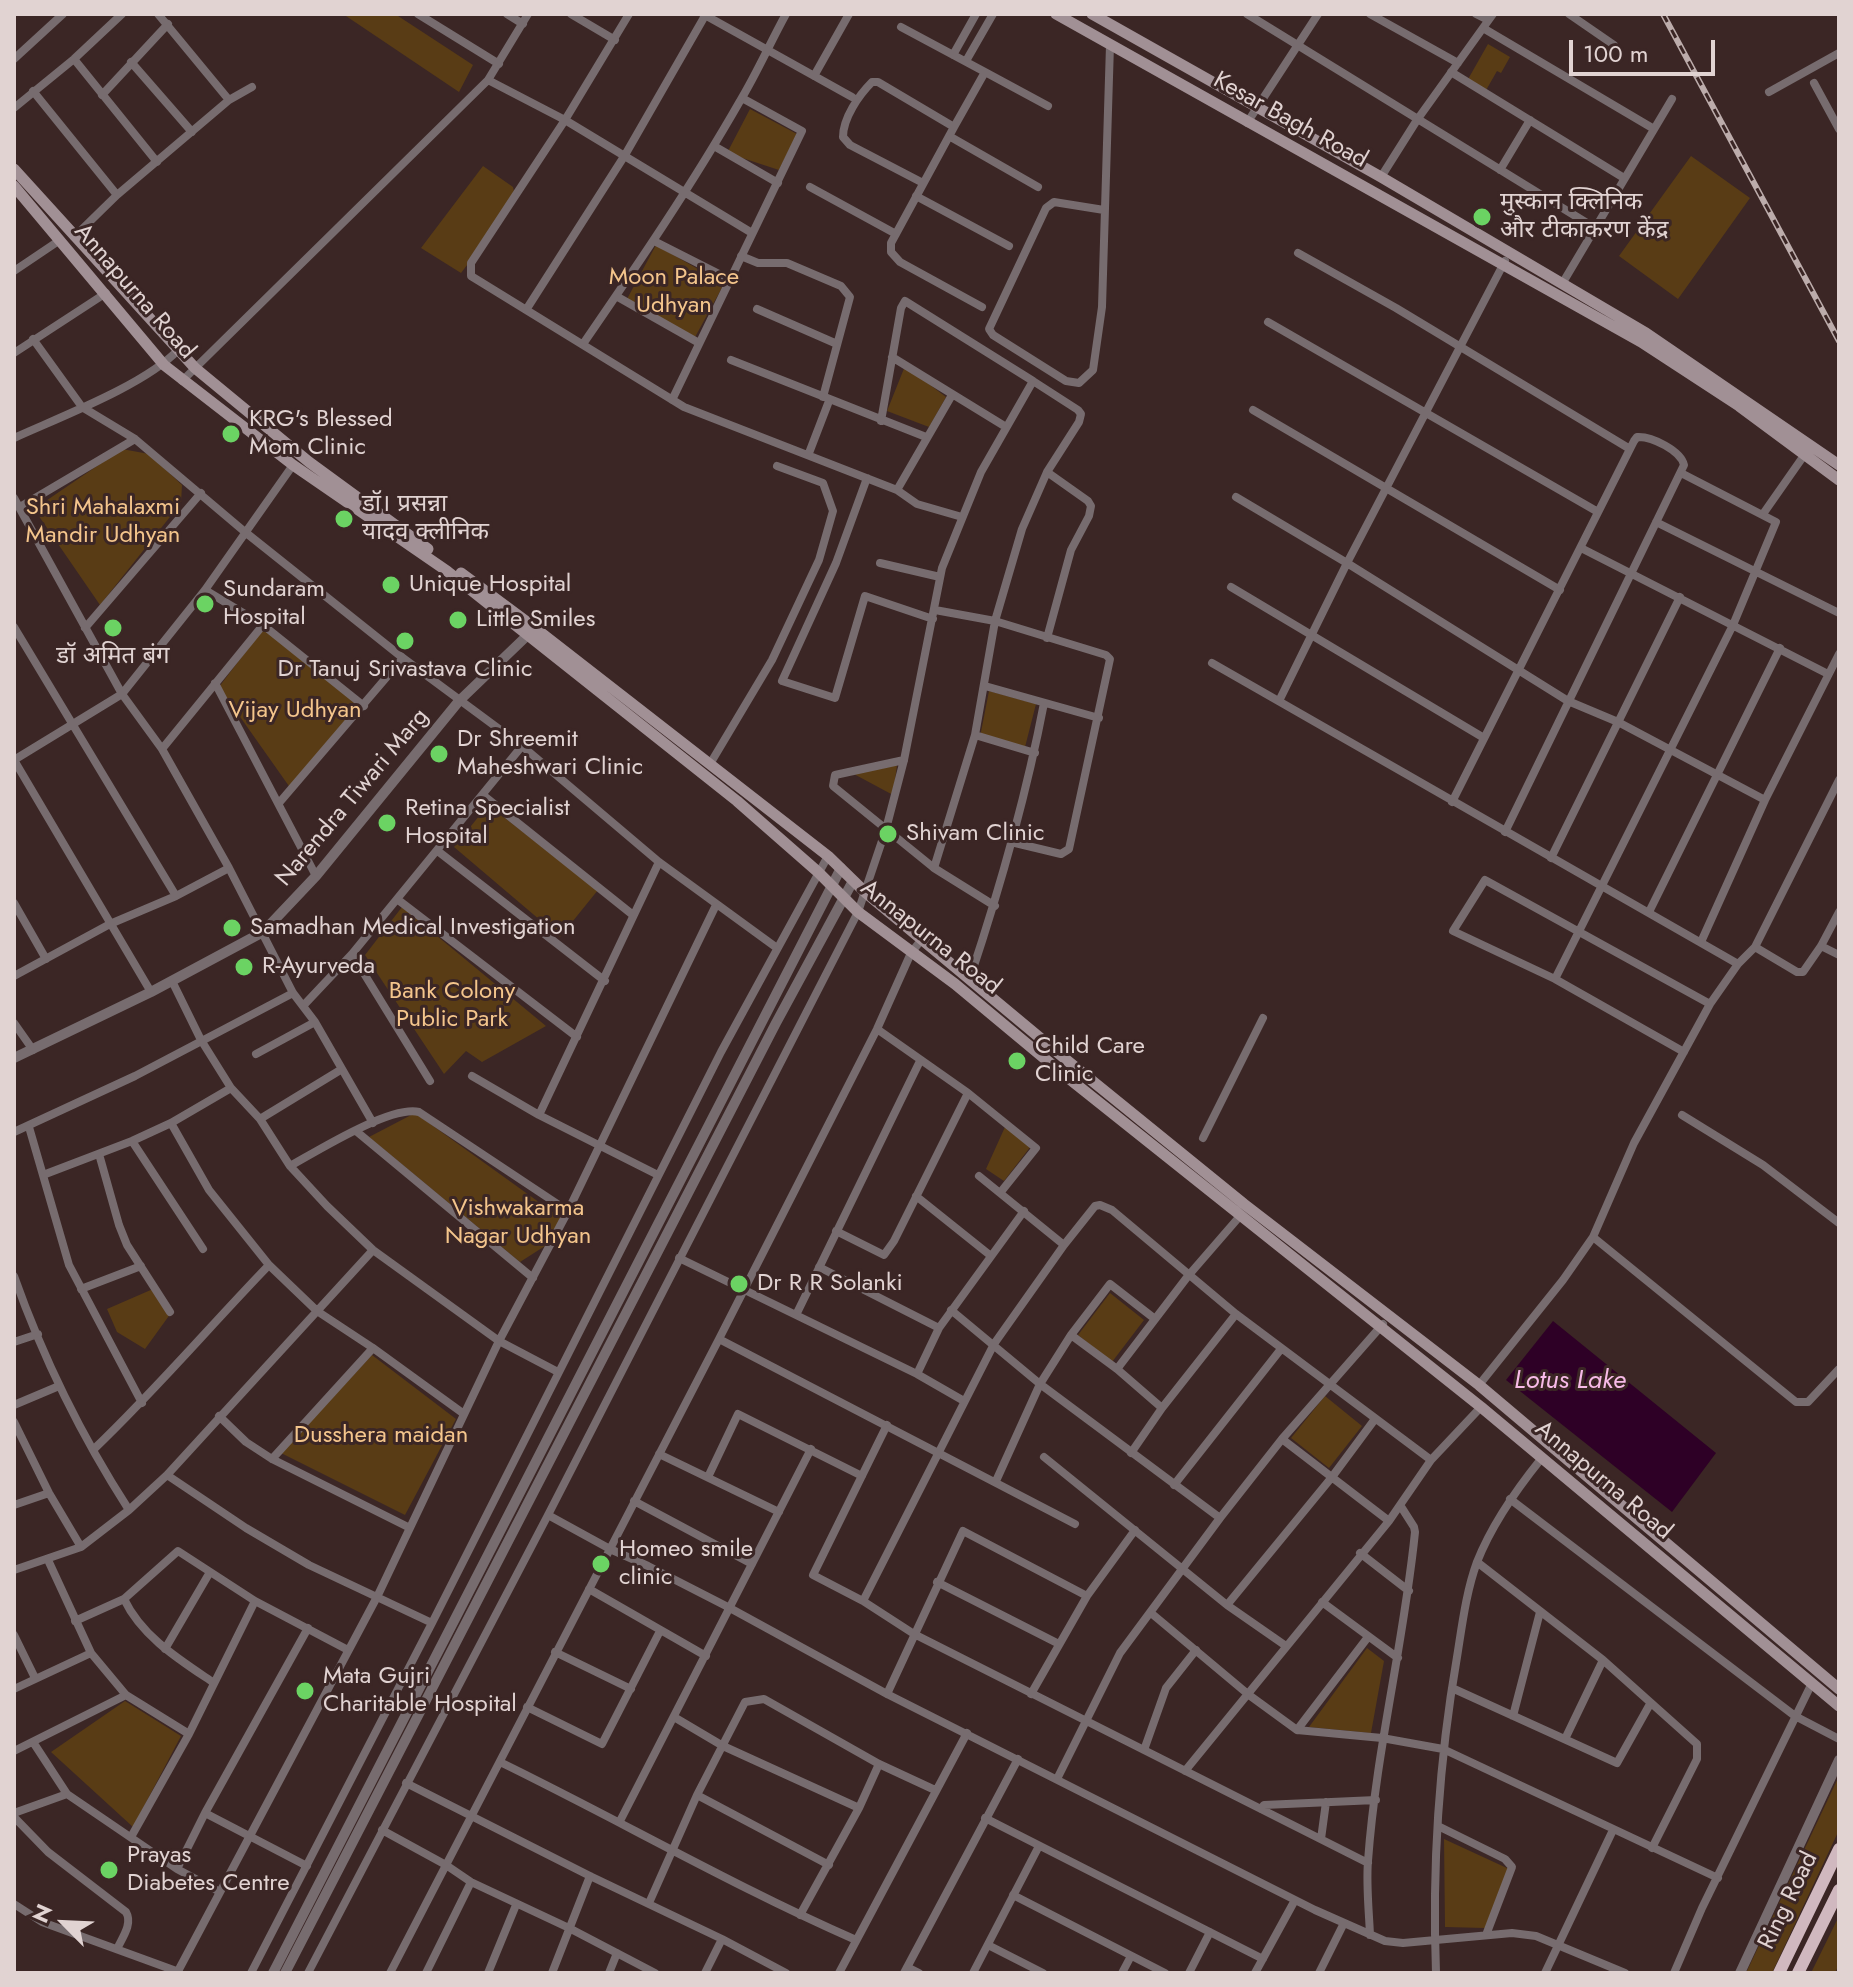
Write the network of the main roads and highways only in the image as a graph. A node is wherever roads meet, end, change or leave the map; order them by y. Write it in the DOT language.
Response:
graph roads {
  1 [pos="1056,14"];
  2 [pos="1092,14"];
  3 [pos="14,169"];
  4 [pos="14,186"];
  5 [pos="1506,258"];
  6 [pos="1530,272"];
  7 [pos="1839,465"];
  8 [pos="1839,480"];
  9 [pos="531,632"];
  10 [pos="1065,1067"];
  11 [pos="1839,1689"];
  12 [pos="1839,1706"];
  13 [pos="1839,1849"];
  14 [pos="1839,1890"];
  15 [pos="1779,1973"];
  16 [pos="1798,1973"];
  1 -- 5 [label="main road, Kesar Bagh Road"];
  2 -- 5 [label="main road, Kesar Bagh Road"];
  3 -- 9 [label="main road, Annapurna Road"];
  4 -- 9 [label="main road, Annapurna Road"];
  5 -- 6 [label="main road"];
  6 -- 7 [label="main road"];
  6 -- 8 [label="main road"];
  9 -- 10 [label="main road, Annapurna Road"];
  9 -- 10 [label="main road, Annapurna Road"];
  10 -- 11 [label="main road, Annapurna Road"];
  10 -- 12 [label="main road, Annapurna Road"];
  13 -- 15 [label="highway, Ring Road"];
  14 -- 16 [label="highway, Ring Road"];
}
